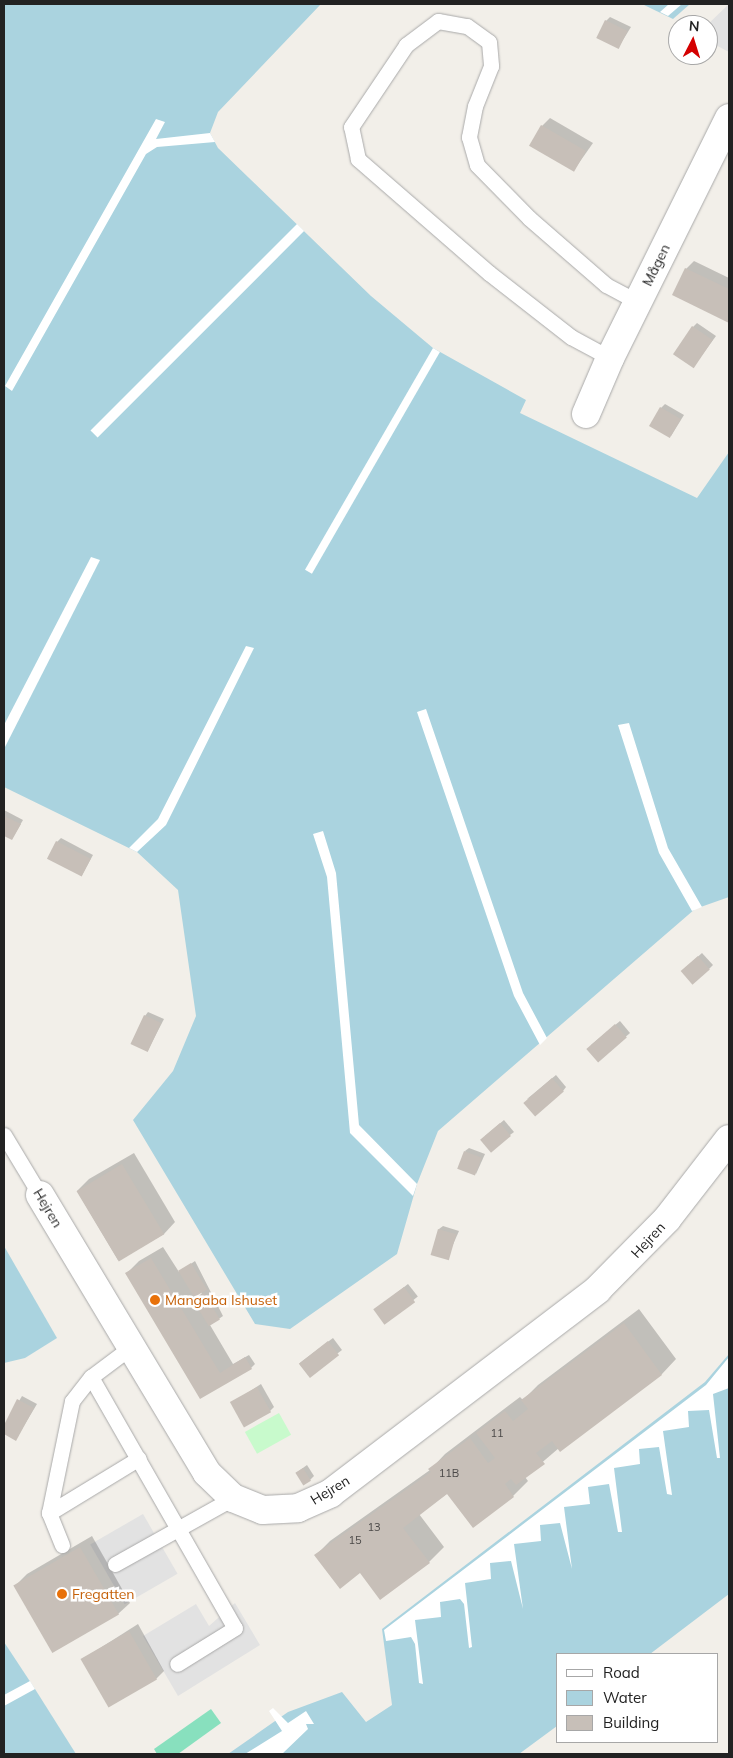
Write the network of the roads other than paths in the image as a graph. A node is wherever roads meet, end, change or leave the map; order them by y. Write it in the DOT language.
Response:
graph roads {
  1 [pos="729,118"];
  2 [pos="638,302"];
  3 [pos="610,358"];
  4 [pos="586,414"];
  5 [pos="4,1135"];
  6 [pos="729,1139"];
  7 [pos="40,1195"];
  8 [pos="131,1346"];
  9 [pos="91,1378"];
  10 [pos="139,1458"];
  11 [pos="233,1498"];
  12 [pos="49,1512"];
  13 [pos="180,1528"];
  14 [pos="62,1545"];
  15 [pos="115,1564"];
  16 [pos="177,1664"];
  1 -- 2 [label="street, Mågen"];
  2 -- 3 [label="street, Mågen"];
  2 -- 3 [label="lane"];
  3 -- 4 [label="street, Mågen"];
  5 -- 7 [label="lane, Hejren"];
  6 -- 11 [label="street, Hejren"];
  7 -- 8 [label="street, Hejren"];
  8 -- 9 [label="lane"];
  8 -- 11 [label="street, Hejren"];
  9 -- 10 [label="lane"];
  9 -- 12 [label="lane"];
  10 -- 12 [label="lane"];
  10 -- 13 [label="lane"];
  11 -- 13 [label="lane"];
  12 -- 14 [label="lane"];
  13 -- 15 [label="lane"];
  13 -- 16 [label="lane"];
}
